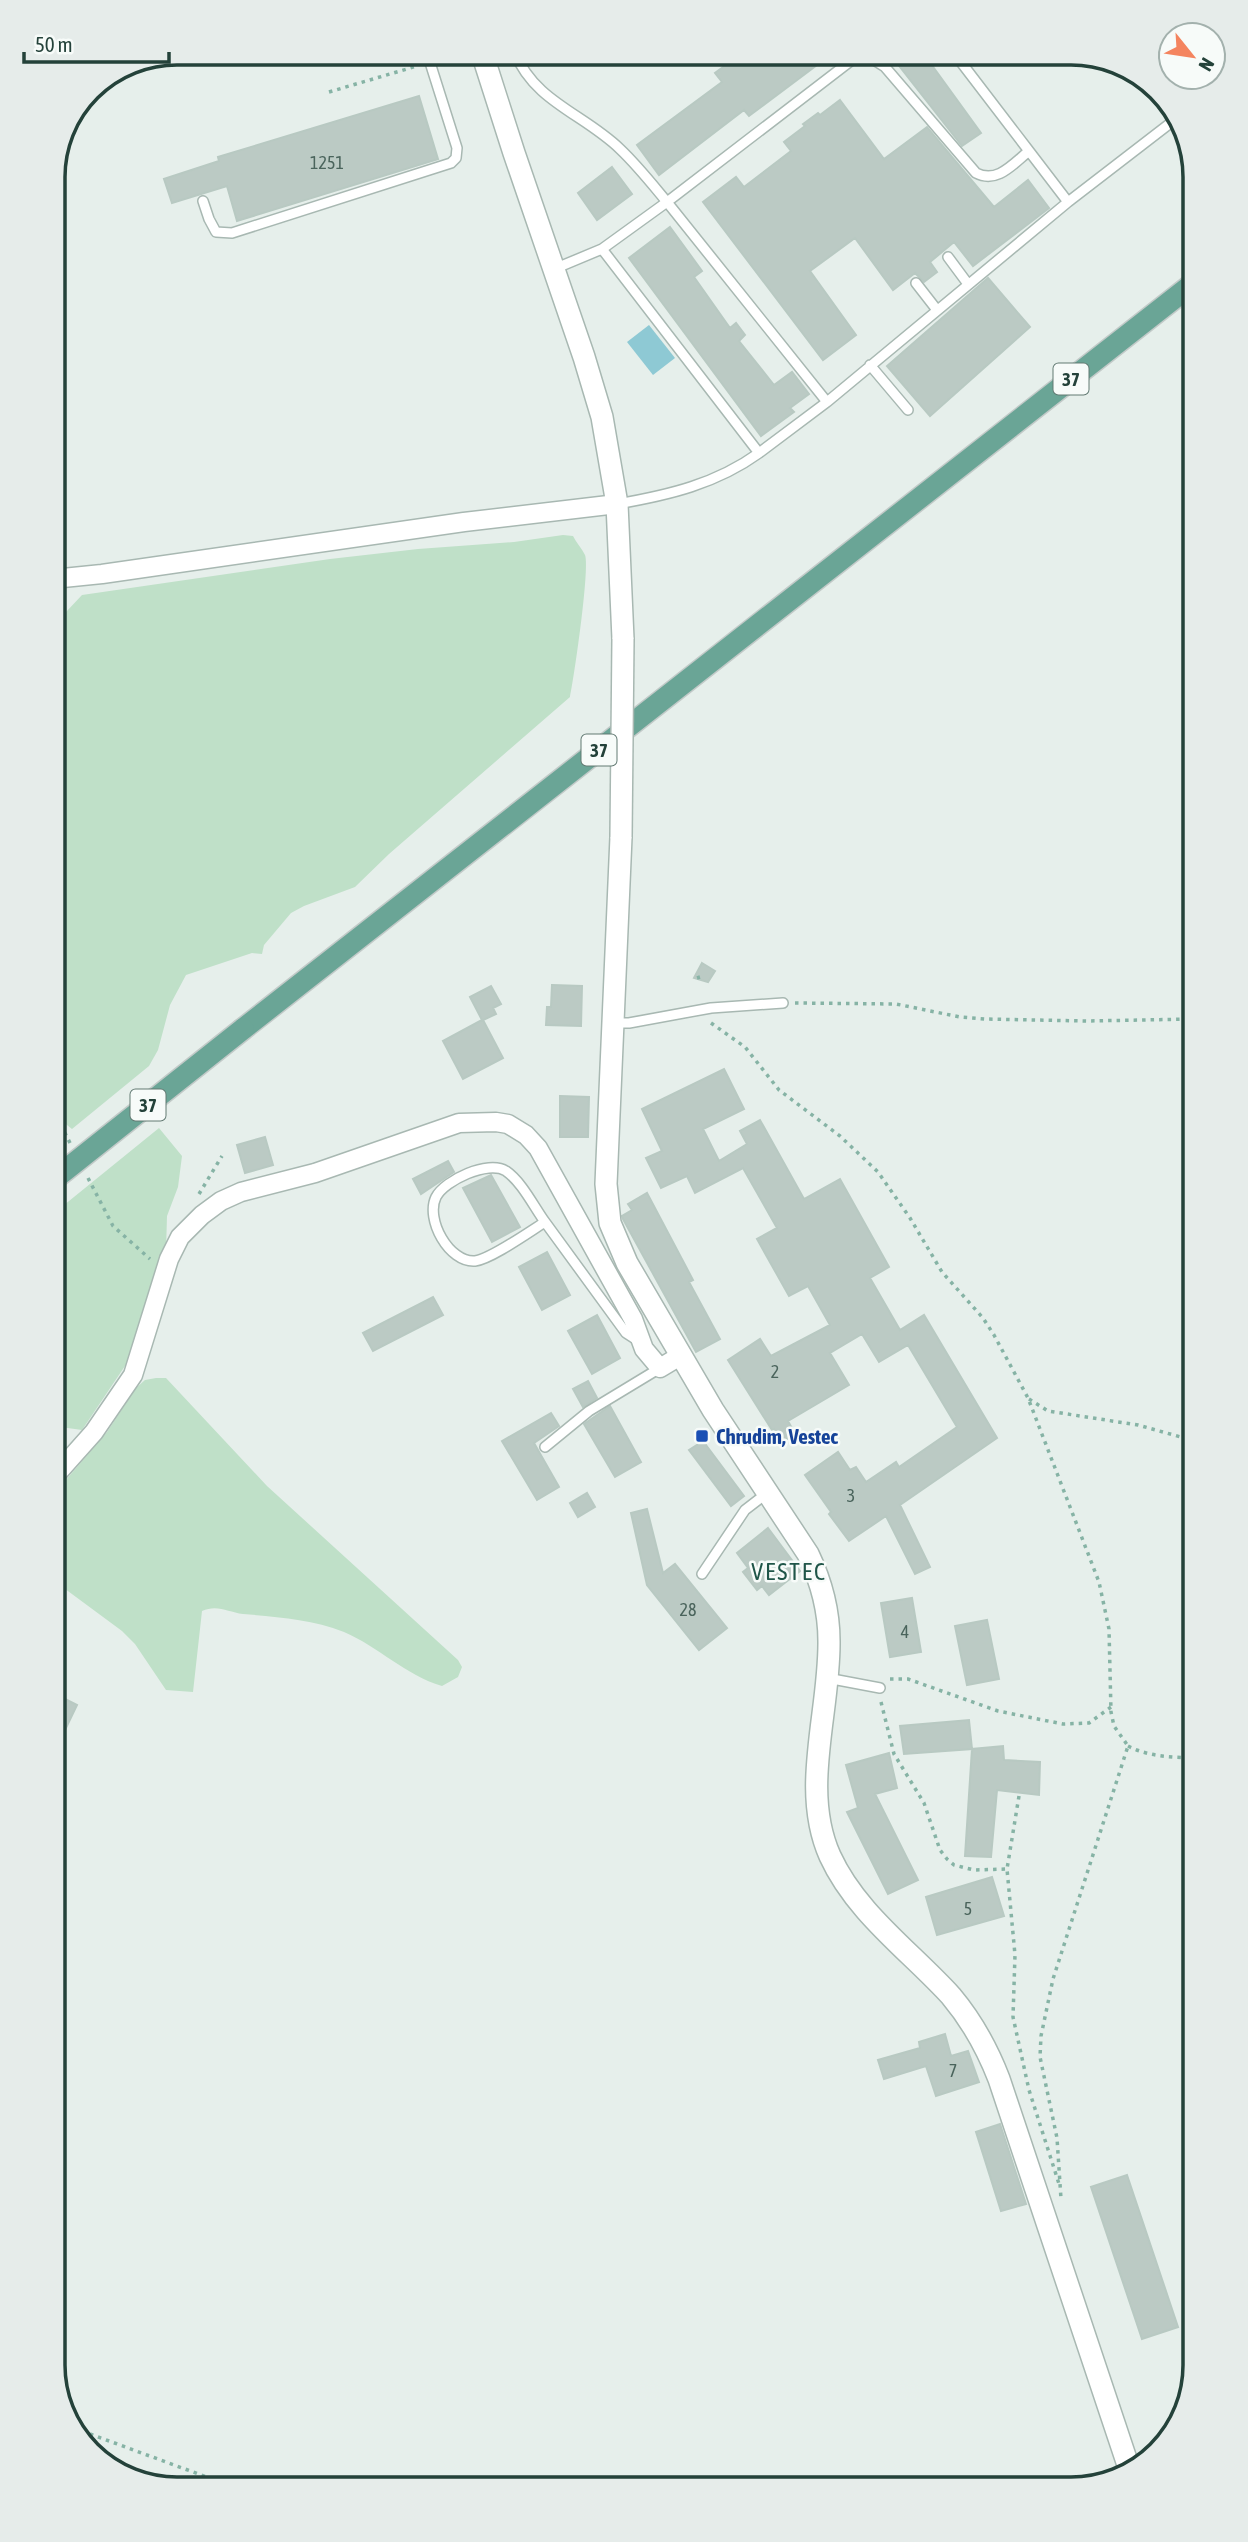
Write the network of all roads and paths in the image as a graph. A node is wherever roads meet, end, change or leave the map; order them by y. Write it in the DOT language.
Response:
graph roads {
  1 [pos="405,65"];
  2 [pos="431,65"];
  3 [pos="486,65"];
  4 [pos="520,65"];
  5 [pos="845,65"];
  6 [pos="882,65"];
  7 [pos="963,65"];
  8 [pos="329,92"];
  9 [pos="1169,124"];
  10 [pos="1029,151"];
  11 [pos="203,201"];
  12 [pos="667,202"];
  13 [pos="1068,202"];
  14 [pos="602,249"];
  15 [pos="948,257"];
  16 [pos="554,269"];
  17 [pos="916,283"];
  18 [pos="968,284"];
  19 [pos="1183,292"];
  20 [pos="937,310"];
  21 [pos="870,365"];
  22 [pos="827,402"];
  23 [pos="908,410"];
  24 [pos="759,453"];
  25 [pos="617,504"];
  26 [pos="65,578"];
  27 [pos="783,1003"];
  28 [pos="683,1013"];
  29 [pos="1183,1019"];
  30 [pos="612,1023"];
  31 [pos="65,1133"];
  32 [pos="70,1143"];
  33 [pos="82,1167"];
  34 [pos="65,1170"];
  35 [pos="545,1222"];
  36 [pos="164,1272"];
  37 [pos="642,1343"];
  38 [pos="680,1356"];
  39 [pos="660,1368"];
  40 [pos="1028,1398"];
  41 [pos="1183,1438"];
  42 [pos="545,1447"];
  43 [pos="65,1465"];
  44 [pos="767,1493"];
  45 [pos="702,1574"];
  46 [pos="827,1678"];
  47 [pos="880,1688"];
  48 [pos="1111,1707"];
  49 [pos="1128,1746"];
  50 [pos="1183,1758"];
  51 [pos="1018,1796"];
  52 [pos="1007,1868"];
  53 [pos="1062,2192"];
  54 [pos="1043,2210"];
  55 [pos="87,2432"];
  56 [pos="1127,2462"];
  57 [pos="207,2477"];
  1 -- 8 [label="path"];
  2 -- 11 [label="lane"];
  3 -- 16 [label="street"];
  4 -- 12 [label="lane"];
  5 -- 12 [label="lane"];
  6 -- 10 [label="lane"];
  7 -- 10 [label="lane"];
  9 -- 13 [label="lane"];
  10 -- 13 [label="lane"];
  12 -- 14 [label="lane"];
  12 -- 22 [label="lane"];
  13 -- 18 [label="lane"];
  14 -- 16 [label="lane"];
  14 -- 24 [label="lane"];
  15 -- 18 [label="lane"];
  16 -- 25 [label="street"];
  17 -- 20 [label="lane"];
  18 -- 20 [label="lane"];
  19 -- 34 [label="main road, 37, bridge"];
  20 -- 21 [label="lane"];
  21 -- 22 [label="lane"];
  21 -- 23 [label="lane"];
  22 -- 24 [label="lane"];
  24 -- 25 [label="lane"];
  25 -- 26 [label="street"];
  25 -- 30 [label="street, bridge"];
  27 -- 28 [label="lane"];
  27 -- 29 [label="path"];
  28 -- 30 [label="lane"];
  28 -- 40 [label="path"];
  30 -- 38 [label="street"];
  31 -- 32 [label="path"];
  33 -- 36 [label="path"];
  35 -- 35 [label="lane"];
  35 -- 37 [label="lane"];
  36 -- 37 [label="street"];
  36 -- 43 [label="street"];
  37 -- 39 [label="street"];
  38 -- 39 [label="street"];
  38 -- 44 [label="street"];
  39 -- 42 [label="lane"];
  40 -- 41 [label="path"];
  40 -- 48 [label="path"];
  44 -- 45 [label="lane"];
  44 -- 46 [label="street"];
  46 -- 47 [label="lane"];
  46 -- 54 [label="street"];
  47 -- 48 [label="path"];
  47 -- 52 [label="path"];
  48 -- 49 [label="path"];
  49 -- 50 [label="path"];
  49 -- 53 [label="path"];
  51 -- 52 [label="path"];
  52 -- 53 [label="path"];
  53 -- 54 [label="path"];
  54 -- 56 [label="street"];
  55 -- 57 [label="path"];
}
